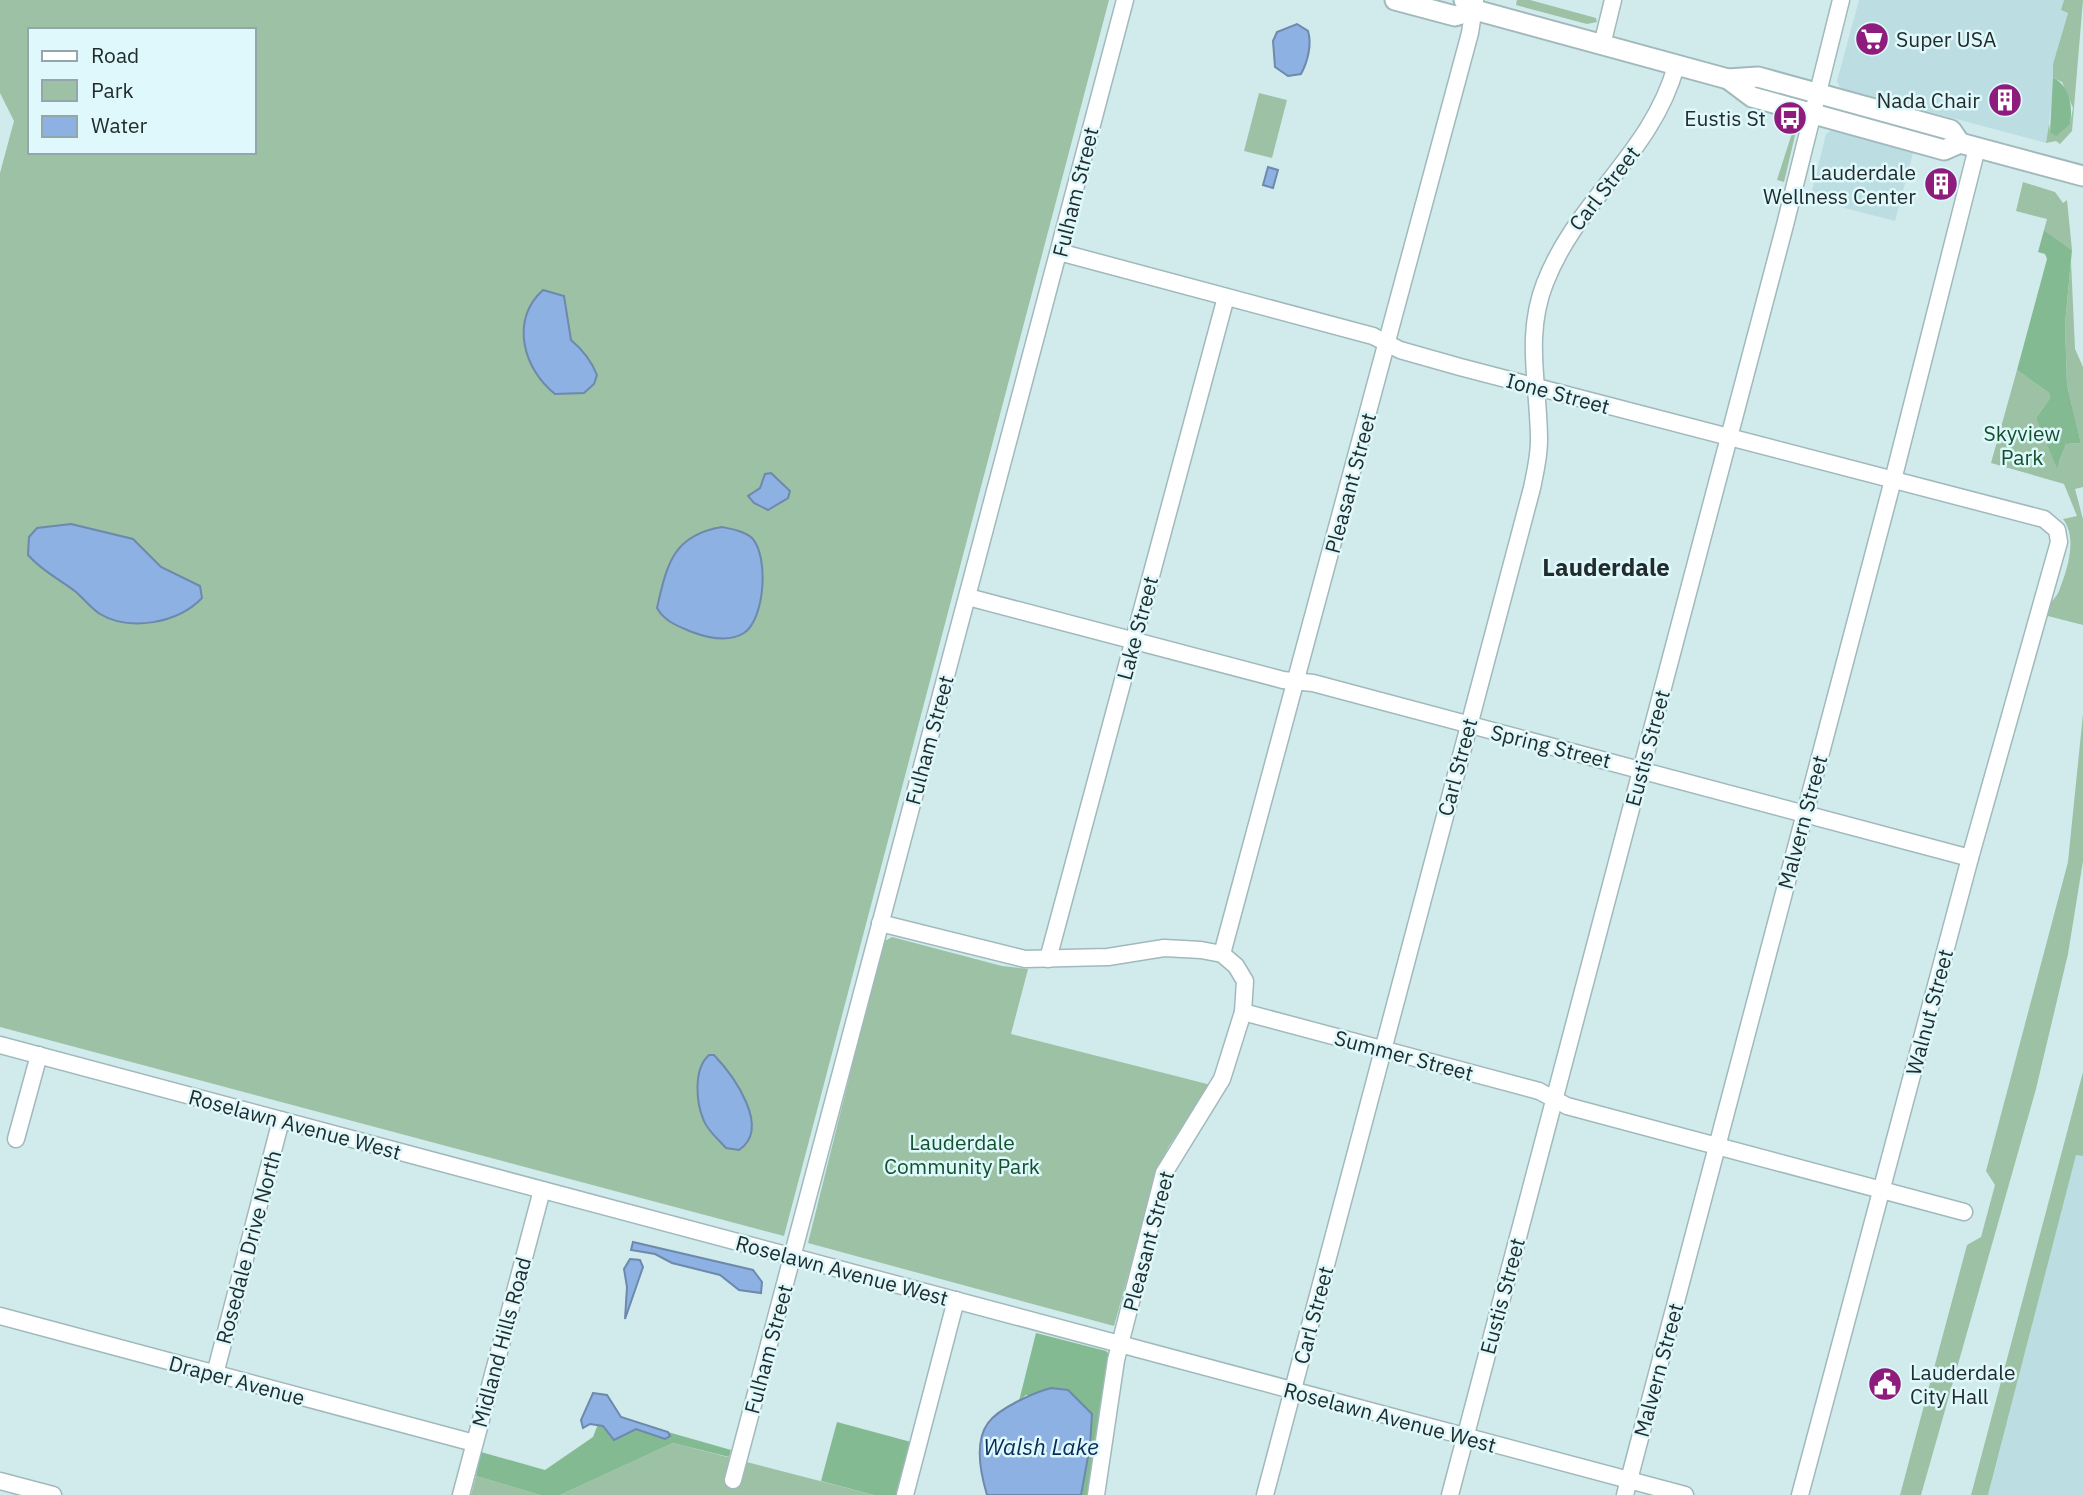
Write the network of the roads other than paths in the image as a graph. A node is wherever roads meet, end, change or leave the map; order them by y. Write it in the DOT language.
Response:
graph roads {
  1 [pos="1125,0"];
  2 [pos="1395,0"];
  3 [pos="1613,0"];
  4 [pos="1841,0"];
  5 [pos="1474,3"];
  6 [pos="1602,45"];
  7 [pos="1676,66"];
  8 [pos="1728,79"];
  9 [pos="1816,93"];
  10 [pos="1811,113"];
  11 [pos="1968,145"];
  12 [pos="2082,176"];
  13 [pos="1059,252"];
  14 [pos="1226,297"];
  15 [pos="1388,342"];
  16 [pos="1534,386"];
  17 [pos="1729,438"];
  18 [pos="1893,480"];
  19 [pos="2057,530"];
  20 [pos="968,597"];
  21 [pos="1133,642"];
  22 [pos="1297,681"];
  23 [pos="1468,725"];
  24 [pos="1642,769"];
  25 [pos="1804,813"];
  26 [pos="1970,858"];
  27 [pos="880,923"];
  28 [pos="1222,954"];
  29 [pos="1048,959"];
  30 [pos="1243,1012"];
  31 [pos="0,1045"];
  32 [pos="1382,1051"];
  33 [pos="39,1055"];
  34 [pos="1555,1098"];
  35 [pos="281,1120"];
  36 [pos="16,1139"];
  37 [pos="1718,1147"];
  38 [pos="542,1190"];
  39 [pos="1882,1190"];
  40 [pos="1964,1212"];
  41 [pos="792,1256"];
  42 [pos="956,1300"];
  43 [pos="0,1316"];
  44 [pos="1119,1352"];
  45 [pos="215,1374"];
  46 [pos="1293,1391"];
  47 [pos="1465,1437"];
  48 [pos="474,1443"];
  49 [pos="733,1480"];
  50 [pos="0,1481"];
  51 [pos="1627,1488"];
  52 [pos="53,1495"];
  53 [pos="461,1495"];
  54 [pos="905,1495"];
  55 [pos="1096,1495"];
  56 [pos="1265,1495"];
  57 [pos="1450,1495"];
  58 [pos="1685,1495"];
  59 [pos="1800,1495"];
  1 -- 13 [label="street, Fulham Street"];
  2 -- 5 [label="main road"];
  3 -- 6 [label="street"];
  4 -- 9 [label="street, Eustis Street"];
  5 -- 6 [label="main road"];
  5 -- 15 [label="street, Pleasant Street"];
  6 -- 7 [label="main road"];
  7 -- 8 [label="main road"];
  7 -- 16 [label="street, Carl Street"];
  8 -- 9 [label="main road"];
  8 -- 10 [label="main road"];
  9 -- 10 [label="street, Eustis Street"];
  9 -- 11 [label="main road"];
  10 -- 11 [label="main road"];
  10 -- 17 [label="street, Eustis Street"];
  11 -- 12 [label="main road"];
  11 -- 18 [label="street, Malvern Street"];
  13 -- 14 [label="street, Ione Street"];
  13 -- 20 [label="street, Fulham Street"];
  14 -- 15 [label="street, Ione Street"];
  14 -- 21 [label="street, Lake Street"];
  15 -- 16 [label="street, Ione Street"];
  15 -- 22 [label="street, Pleasant Street"];
  16 -- 17 [label="street, Ione Street"];
  16 -- 23 [label="street, Carl Street"];
  17 -- 18 [label="street, Ione Street"];
  17 -- 24 [label="street, Eustis Street"];
  18 -- 19 [label="street, Ione Street"];
  18 -- 25 [label="street, Malvern Street"];
  19 -- 26 [label="street, Walnut Street"];
  20 -- 21 [label="street, Spring Street"];
  20 -- 27 [label="street, Fulham Street"];
  21 -- 22 [label="street, Spring Street"];
  21 -- 29 [label="street, Lake Street"];
  22 -- 23 [label="street, Spring Street"];
  22 -- 28 [label="street, Pleasant Street"];
  23 -- 24 [label="street, Spring Street"];
  23 -- 32 [label="street, Carl Street"];
  24 -- 25 [label="street, Spring Street"];
  24 -- 34 [label="street, Eustis Street"];
  25 -- 26 [label="street, Spring Street"];
  25 -- 37 [label="street, Malvern Street"];
  26 -- 39 [label="street, Walnut Street"];
  27 -- 29 [label="street"];
  27 -- 41 [label="street, Fulham Street"];
  28 -- 29 [label="street"];
  28 -- 30 [label="street"];
  30 -- 32 [label="street, Summer Street"];
  30 -- 44 [label="street, Pleasant Street"];
  31 -- 33 [label="street, Roselawn Avenue West"];
  32 -- 34 [label="street, Summer Street"];
  32 -- 46 [label="street, Carl Street"];
  33 -- 35 [label="street, Roselawn Avenue West"];
  33 -- 36 [label="street"];
  34 -- 37 [label="street, Summer Street"];
  34 -- 47 [label="street, Eustis Street"];
  35 -- 38 [label="street, Roselawn Avenue West"];
  35 -- 45 [label="street, Rosedale Drive North"];
  37 -- 39 [label="street, Summer Street"];
  37 -- 51 [label="street, Malvern Street"];
  38 -- 41 [label="street, Roselawn Avenue West"];
  38 -- 48 [label="street, Midland Hills Road"];
  39 -- 40 [label="street, Summer Street"];
  39 -- 59 [label="street, Walnut Street"];
  41 -- 42 [label="street, Roselawn Avenue West"];
  41 -- 49 [label="street, Fulham Street"];
  42 -- 44 [label="street, Roselawn Avenue West"];
  42 -- 54 [label="street"];
  43 -- 45 [label="street, Draper Avenue"];
  44 -- 46 [label="street, Roselawn Avenue West"];
  44 -- 55 [label="street, Pleasant Street"];
  45 -- 48 [label="street, Draper Avenue"];
  46 -- 47 [label="street, Roselawn Avenue West"];
  46 -- 56 [label="street, Carl Street"];
  47 -- 51 [label="street, Roselawn Avenue West"];
  47 -- 57 [label="street, Eustis Street"];
  48 -- 53 [label="street, Midland Hills Road"];
  50 -- 52 [label="street"];
  51 -- 58 [label="street, Roselawn Avenue West"];
}
